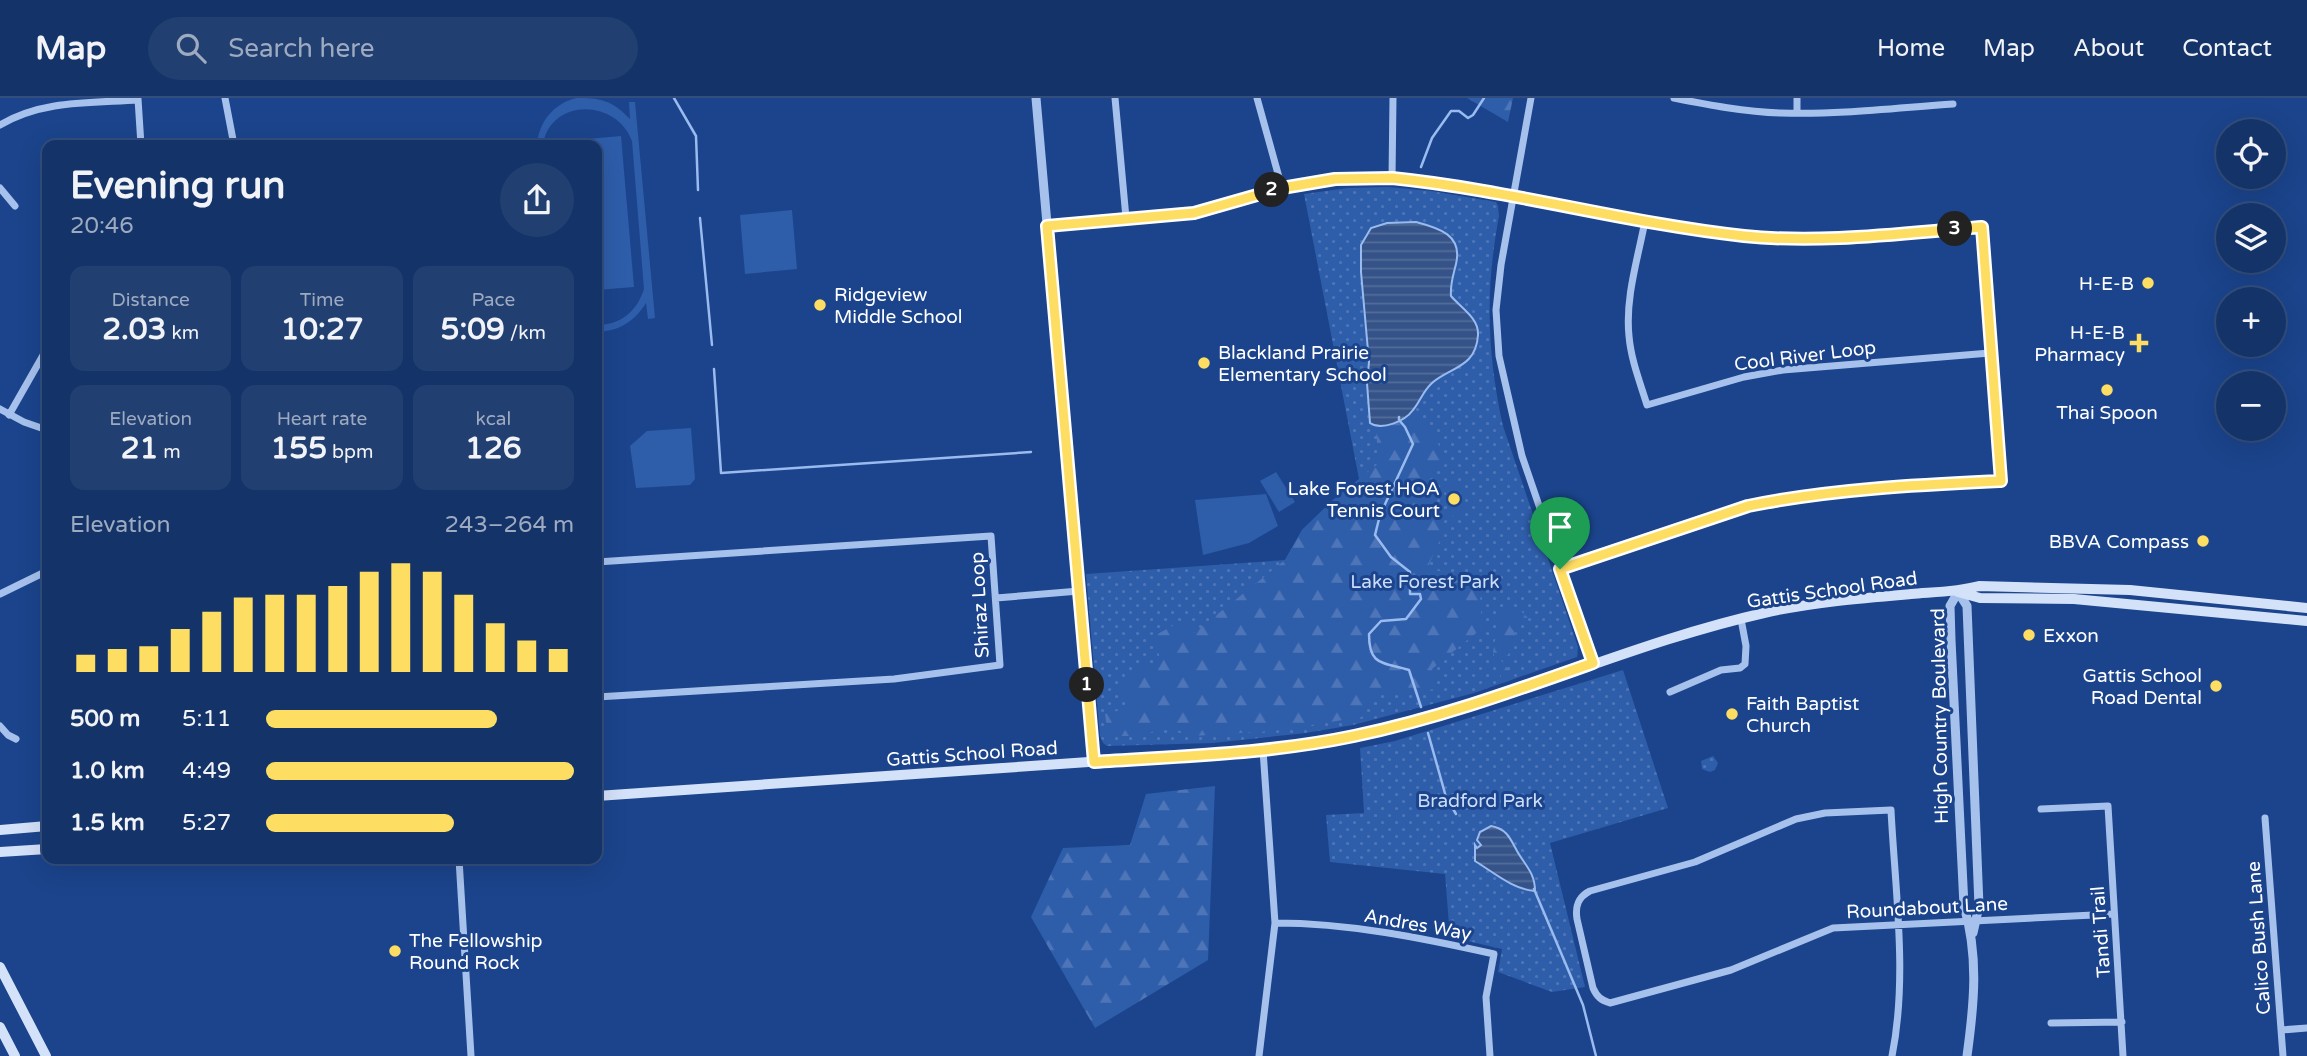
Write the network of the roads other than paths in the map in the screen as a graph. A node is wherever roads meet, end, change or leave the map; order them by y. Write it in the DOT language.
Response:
graph roads {
  1 [pos="225,98"];
  2 [pos="1036,98"];
  3 [pos="1115,98"];
  4 [pos="1257,98"];
  5 [pos="1392,98"];
  6 [pos="1531,98"];
  7 [pos="1674,98"];
  8 [pos="1797,98"];
  9 [pos="138,99"];
  10 [pos="1953,104"];
  11 [pos="1797,113"];
  12 [pos="0,125"];
  13 [pos="141,140"];
  14 [pos="233,140"];
  15 [pos="1392,178"];
  16 [pos="0,188"];
  17 [pos="1282,188"];
  18 [pos="1513,196"];
  19 [pos="15,206"];
  20 [pos="1126,219"];
  21 [pos="1645,221"];
  22 [pos="1047,226"];
  23 [pos="1990,353"];
  24 [pos="42,357"];
  25 [pos="0,409"];
  26 [pos="9,415"];
  27 [pos="42,427"];
  28 [pos="602,562"];
  29 [pos="1560,569"];
  30 [pos="42,574"];
  31 [pos="1079,591"];
  32 [pos="1958,592"];
  33 [pos="0,594"];
  34 [pos="996,598"];
  35 [pos="2307,608"];
  36 [pos="1741,619"];
  37 [pos="2307,621"];
  38 [pos="1593,663"];
  39 [pos="1671,692"];
  40 [pos="602,697"];
  41 [pos="0,726"];
  42 [pos="1955,731"];
  43 [pos="1973,733"];
  44 [pos="16,739"];
  45 [pos="1263,750"];
  46 [pos="1094,762"];
  47 [pos="602,796"];
  48 [pos="1958,801"];
  49 [pos="1974,802"];
  50 [pos="2040,809"];
  51 [pos="2265,818"];
  52 [pos="42,826"];
  53 [pos="0,830"];
  54 [pos="42,849"];
  55 [pos="0,852"];
  56 [pos="459,864"];
  57 [pos="2114,914"];
  58 [pos="1972,920"];
  59 [pos="1275,923"];
  60 [pos="1897,923"];
  61 [pos="0,967"];
  62 [pos="2122,1022"];
  63 [pos="2051,1023"];
  64 [pos="0,1027"];
  65 [pos="2307,1028"];
  66 [pos="2281,1030"];
  67 [pos="15,1056"];
  68 [pos="46,1056"];
  69 [pos="471,1056"];
  70 [pos="1259,1056"];
  71 [pos="1490,1056"];
  72 [pos="1892,1056"];
  73 [pos="1967,1056"];
  74 [pos="2123,1056"];
  75 [pos="2283,1056"];
  1 -- 14 [label="street"];
  2 -- 22 [label="street"];
  3 -- 20 [label="street"];
  4 -- 17 [label="street"];
  5 -- 15 [label="street"];
  6 -- 18 [label="street"];
  7 -- 11 [label="street"];
  8 -- 11 [label="street"];
  9 -- 12 [label="street"];
  9 -- 13 [label="street"];
  10 -- 11 [label="street"];
  15 -- 17 [label="street"];
  15 -- 18 [label="street"];
  16 -- 19 [label="street"];
  17 -- 20 [label="street"];
  18 -- 21 [label="street"];
  18 -- 29 [label="street"];
  20 -- 22 [label="street"];
  21 -- 23 [label="street"];
  21 -- 23 [label="street, Cool River Loop"];
  22 -- 31 [label="street"];
  23 -- 29 [label="street"];
  24 -- 26 [label="street"];
  25 -- 26 [label="street"];
  26 -- 27 [label="street"];
  28 -- 34 [label="street, Shiraz Loop"];
  29 -- 38 [label="street"];
  30 -- 33 [label="street"];
  31 -- 34 [label="street"];
  31 -- 46 [label="street"];
  32 -- 35 [label="main road, Gattis School Road"];
  32 -- 36 [label="main road, Gattis School Road"];
  32 -- 37 [label="main road, Gattis School Road"];
  32 -- 42 [label="street, High Country Boulevard"];
  32 -- 43 [label="street, High Country Boulevard"];
  34 -- 40 [label="street, Shiraz Loop"];
  36 -- 38 [label="main road, Gattis School Road"];
  36 -- 39 [label="street"];
  38 -- 45 [label="main road, Gattis School Road"];
  41 -- 44 [label="street"];
  42 -- 43 [label="street"];
  42 -- 48 [label="street, High Country Boulevard"];
  43 -- 49 [label="street, High Country Boulevard"];
  45 -- 46 [label="main road, Gattis School Road"];
  45 -- 59 [label="street"];
  46 -- 47 [label="main road, Gattis School Road"];
  48 -- 49 [label="street"];
  48 -- 58 [label="street, High Country Boulevard"];
  49 -- 58 [label="street, High Country Boulevard"];
  50 -- 57 [label="street, Tandi Trail"];
  51 -- 66 [label="street, Calico Bush Lane"];
  52 -- 53 [label="main road"];
  54 -- 55 [label="main road"];
  56 -- 69 [label="street"];
  57 -- 58 [label="street, Roundabout Lane"];
  57 -- 62 [label="street, Tandi Trail"];
  58 -- 60 [label="street, Roundabout Lane"];
  58 -- 73 [label="street, High Country Boulevard"];
  59 -- 70 [label="street"];
  59 -- 71 [label="street, Andres Way"];
  60 -- 60 [label="street, Roundabout Lane"];
  60 -- 72 [label="street"];
  61 -- 68 [label="main road"];
  62 -- 63 [label="street"];
  62 -- 74 [label="street, Tandi Trail"];
  64 -- 67 [label="main road"];
  65 -- 66 [label="street"];
  66 -- 75 [label="street, Calico Bush Lane"];
}
